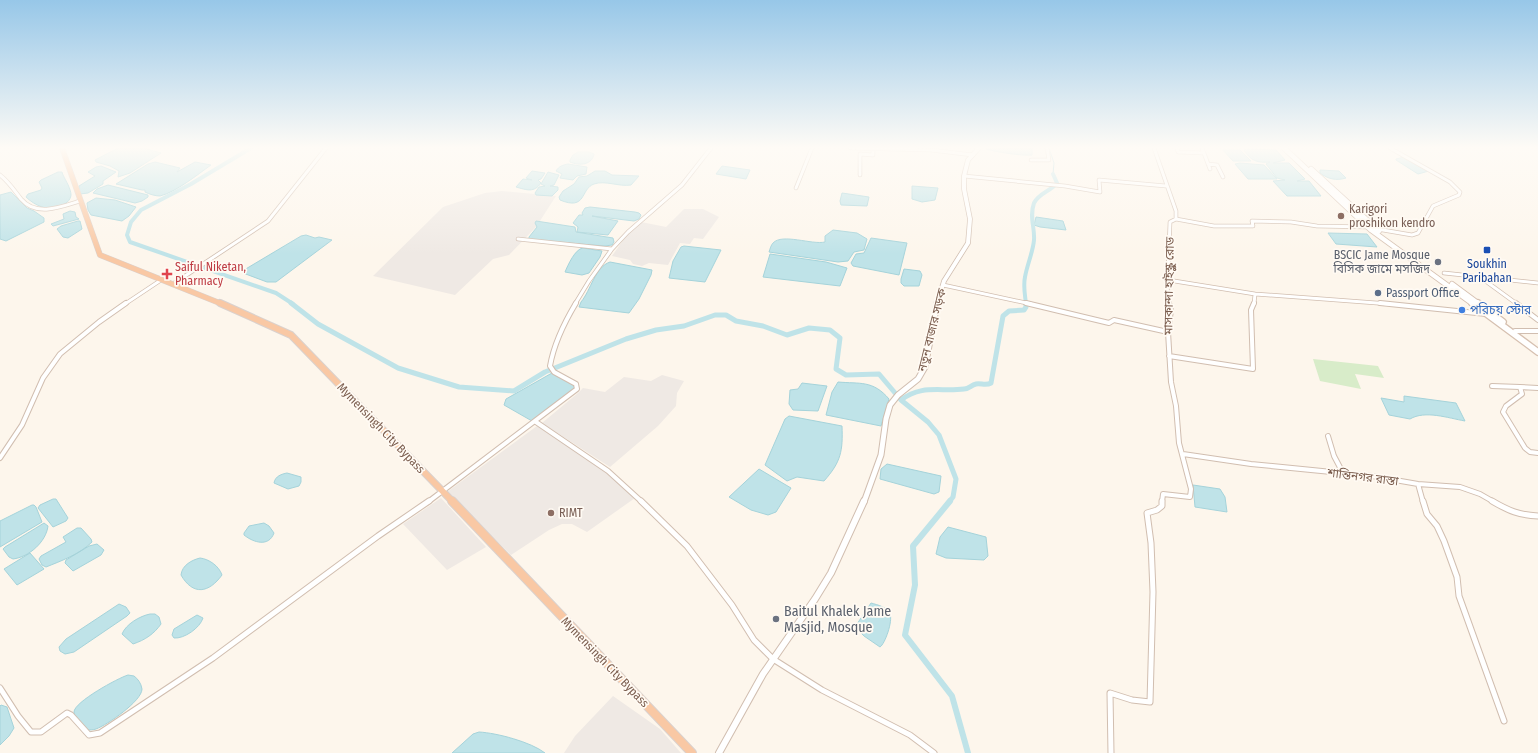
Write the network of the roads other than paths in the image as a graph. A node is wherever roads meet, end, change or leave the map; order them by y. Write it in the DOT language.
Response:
graph roads {
  1 [pos="11,183"];
  2 [pos="74,183"];
  3 [pos="298,183"];
  4 [pos="683,183"];
  5 [pos="798,183"];
  6 [pos="964,183"];
  7 [pos="1036,183"];
  8 [pos="1099,183"];
  9 [pos="1134,183"];
  10 [pos="1321,183"];
  11 [pos="1327,183"];
  12 [pos="1451,183"];
  13 [pos="1166,186"];
  14 [pos="796,188"];
  15 [pos="80,201"];
  16 [pos="1176,219"];
  17 [pos="1368,227"];
  18 [pos="1377,229"];
  19 [pos="518,239"];
  20 [pos="612,249"];
  21 [pos="1444,273"];
  22 [pos="1480,277"];
  23 [pos="161,280"];
  24 [pos="1168,280"];
  25 [pos="1531,283"];
  26 [pos="1538,283"];
  27 [pos="173,284"];
  28 [pos="943,285"];
  29 [pos="1538,287"];
  30 [pos="1254,294"];
  31 [pos="1486,314"];
  32 [pos="1538,320"];
  33 [pos="1515,331"];
  34 [pos="1538,331"];
  35 [pos="1168,332"];
  36 [pos="1538,349"];
  37 [pos="1538,352"];
  38 [pos="1170,356"];
  39 [pos="1492,386"];
  40 [pos="1520,387"];
  41 [pos="1538,388"];
  42 [pos="536,422"];
  43 [pos="1328,436"];
  44 [pos="1538,453"];
  45 [pos="1183,454"];
  46 [pos="0,458"];
  47 [pos="1342,473"];
  48 [pos="1418,484"];
  49 [pos="443,492"];
  50 [pos="1538,516"];
  51 [pos="773,659"];
  52 [pos="0,688"];
  53 [pos="1504,721"];
  54 [pos="692,753"];
  55 [pos="719,753"];
  56 [pos="934,753"];
  57 [pos="1111,753"];
  1 -- 15 [label="street"];
  2 -- 15 [label="highway, Mymensingh City Bypass"];
  3 -- 27 [label="street"];
  4 -- 20 [label="street"];
  5 -- 14 [label="street"];
  6 -- 28 [label="street, নতুন বাজার সড়ক"];
  7 -- 8 [label="street"];
  9 -- 13 [label="street"];
  10 -- 17 [label="main road"];
  11 -- 18 [label="main road"];
  12 -- 18 [label="street"];
  13 -- 16 [label="street, মাসকান্দা হাইস্কুল রোড"];
  15 -- 23 [label="highway, Mymensingh City Bypass"];
  16 -- 17 [label="street"];
  16 -- 24 [label="street, মাসকান্দা হাইস্কুল রোড"];
  17 -- 31 [label="main road"];
  18 -- 33 [label="main road"];
  19 -- 20 [label="street"];
  20 -- 42 [label="street"];
  21 -- 22 [label="street"];
  22 -- 25 [label="street"];
  22 -- 32 [label="street"];
  23 -- 27 [label="highway, Mymensingh City Bypass"];
  23 -- 46 [label="street"];
  24 -- 30 [label="street"];
  24 -- 35 [label="street, মাসকান্দা হাইস্কুল রোড"];
  25 -- 26 [label="street"];
  25 -- 29 [label="street"];
  27 -- 49 [label="highway, Mymensingh City Bypass"];
  28 -- 35 [label="street"];
  28 -- 51 [label="street, নতুন বাজার সড়ক"];
  30 -- 31 [label="street"];
  30 -- 38 [label="street"];
  31 -- 37 [label="main road"];
  33 -- 34 [label="street"];
  33 -- 36 [label="main road"];
  35 -- 38 [label="street, মাসকান্দা হাইস্কুল রোড"];
  38 -- 45 [label="street, মাসকান্দা হাইস্কুল রোড"];
  39 -- 40 [label="street"];
  40 -- 41 [label="street"];
  40 -- 44 [label="street"];
  42 -- 49 [label="street"];
  42 -- 51 [label="street"];
  43 -- 47 [label="street"];
  45 -- 47 [label="street, শান্তিনগর রাস্তা"];
  45 -- 57 [label="street, মাসকান্দা হাইস্কুল রোড"];
  47 -- 48 [label="street, শান্তিনগর রাস্তা"];
  48 -- 50 [label="street, শান্তিনগর রাস্তা"];
  48 -- 53 [label="street"];
  49 -- 52 [label="street"];
  49 -- 54 [label="highway, Mymensingh City Bypass"];
  51 -- 55 [label="street"];
  51 -- 56 [label="street"];
}
